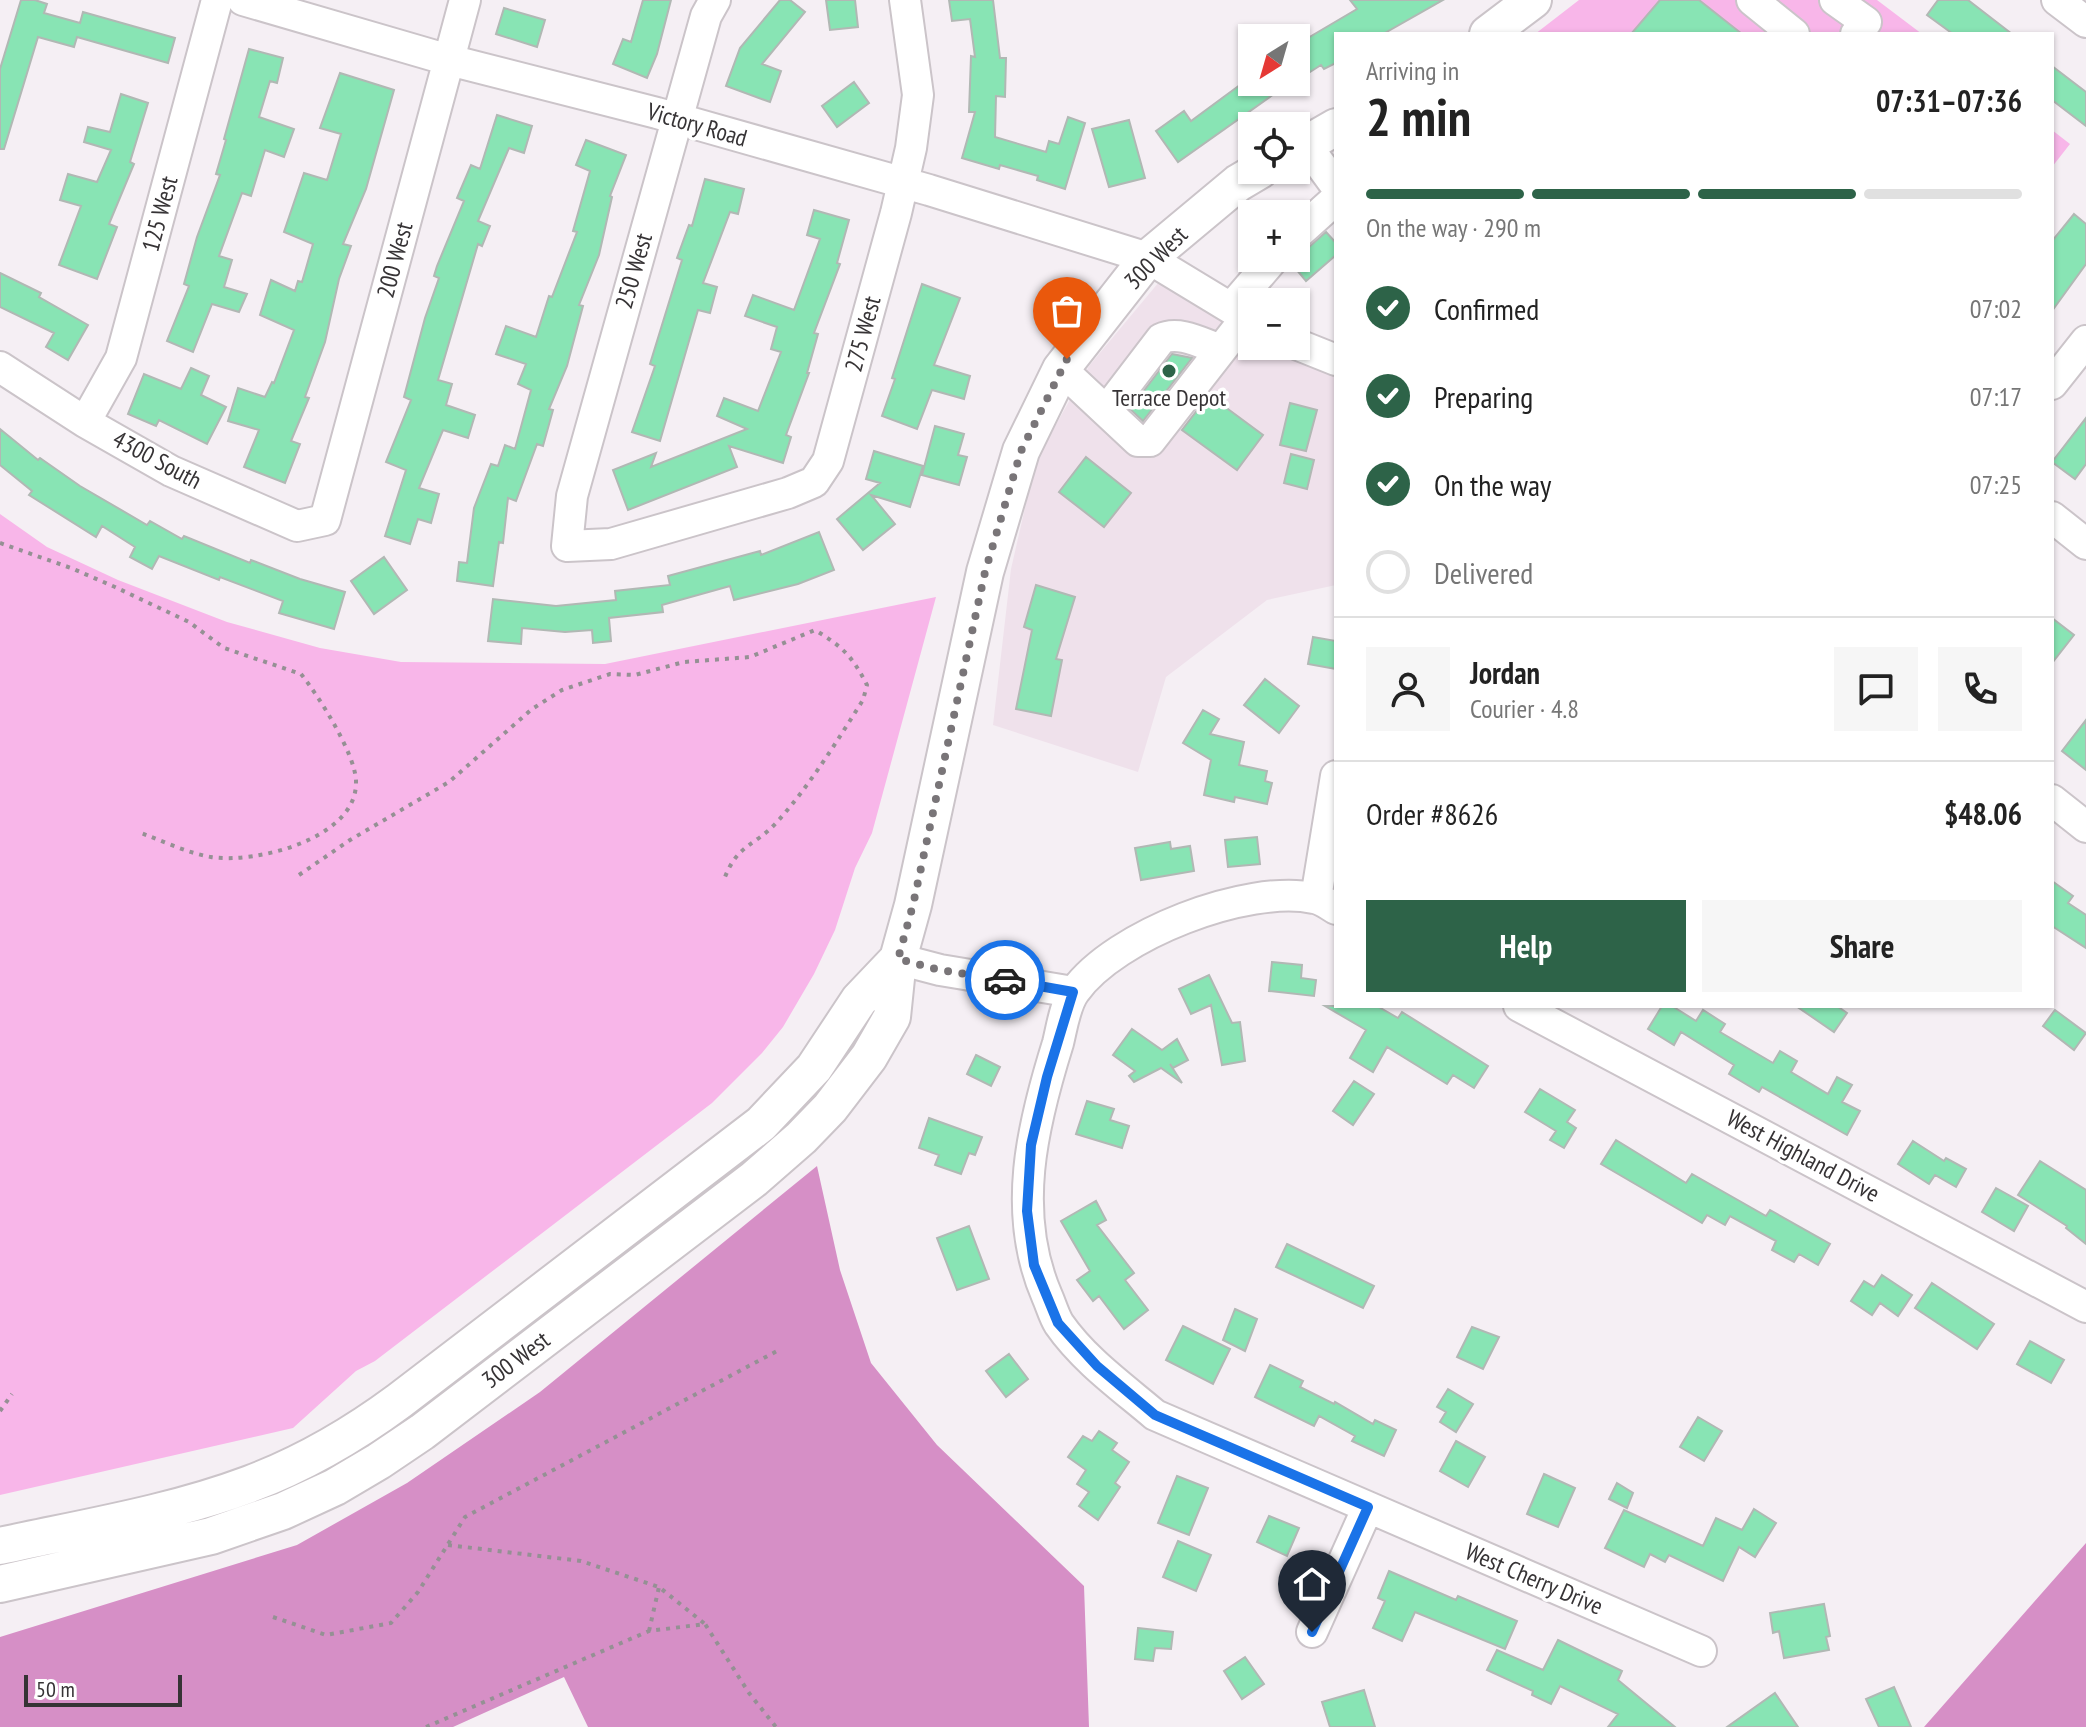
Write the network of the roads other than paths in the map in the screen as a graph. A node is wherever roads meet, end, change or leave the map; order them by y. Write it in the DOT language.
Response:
graph roads {
  1 [pos="217,0"];
  2 [pos="243,0"];
  3 [pos="465,0"];
  4 [pos="715,0"];
  5 [pos="905,0"];
  6 [pos="1533,0"];
  7 [pos="1752,0"];
  8 [pos="1835,0"];
  9 [pos="2057,0"];
  10 [pos="2086,22"];
  11 [pos="1491,32"];
  12 [pos="1792,32"];
  13 [pos="1858,32"];
  14 [pos="449,60"];
  15 [pos="679,120"];
  16 [pos="1313,141"];
  17 [pos="902,182"];
  18 [pos="1334,182"];
  19 [pos="1238,183"];
  20 [pos="1334,201"];
  21 [pos="1310,222"];
  22 [pos="1148,258"];
  23 [pos="1238,313"];
  24 [pos="1238,324"];
  25 [pos="2086,341"];
  26 [pos="1221,350"];
  27 [pos="0,367"];
  28 [pos="1061,369"];
  29 [pos="2054,381"];
  30 [pos="1106,411"];
  31 [pos="85,422"];
  32 [pos="814,482"];
  33 [pos="2054,519"];
  34 [pos="325,520"];
  35 [pos="2086,544"];
  36 [pos="1334,801"];
  37 [pos="2054,802"];
  38 [pos="2086,827"];
  39 [pos="1326,903"];
  40 [pos="898,959"];
  41 [pos="1073,992"];
  42 [pos="1523,1008"];
  43 [pos="2086,1307"];
  44 [pos="1368,1507"];
  45 [pos="0,1546"];
  46 [pos="0,1584"];
  47 [pos="1312,1632"];
  48 [pos="1701,1651"];
  1 -- 31 [label="street, 125 West"];
  2 -- 14 [label="street, Victory Road"];
  3 -- 14 [label="street, 200 West"];
  4 -- 15 [label="street, 250 West"];
  5 -- 17 [label="street, 275 West"];
  6 -- 11 [label="main road"];
  7 -- 12 [label="street"];
  8 -- 13 [label="street"];
  9 -- 10 [label="street"];
  14 -- 15 [label="street, Victory Road"];
  14 -- 34 [label="street, 200 West"];
  15 -- 17 [label="street, Victory Road"];
  15 -- 32 [label="street, 250 West"];
  16 -- 18 [label="street"];
  17 -- 22 [label="street, Victory Road"];
  17 -- 32 [label="street, 275 West"];
  19 -- 22 [label="main road, 300 West"];
  20 -- 21 [label="street"];
  22 -- 23 [label="street, Victory Road"];
  22 -- 28 [label="main road, 300 West"];
  24 -- 26 [label="street"];
  25 -- 29 [label="street"];
  26 -- 30 [label="street"];
  26 -- 30 [label="street"];
  27 -- 31 [label="street, 4300 South"];
  28 -- 30 [label="street"];
  28 -- 40 [label="main road, 300 West"];
  31 -- 34 [label="street, 4300 South"];
  33 -- 35 [label="street"];
  36 -- 39 [label="street"];
  37 -- 38 [label="street"];
  39 -- 41 [label="street"];
  40 -- 41 [label="street"];
  40 -- 45 [label="main road, 300 West"];
  40 -- 46 [label="main road, 300 West"];
  41 -- 44 [label="street, West Cherry Drive"];
  42 -- 43 [label="street, West Highland Drive"];
  44 -- 47 [label="street"];
  44 -- 48 [label="street, West Cherry Drive"];
}
